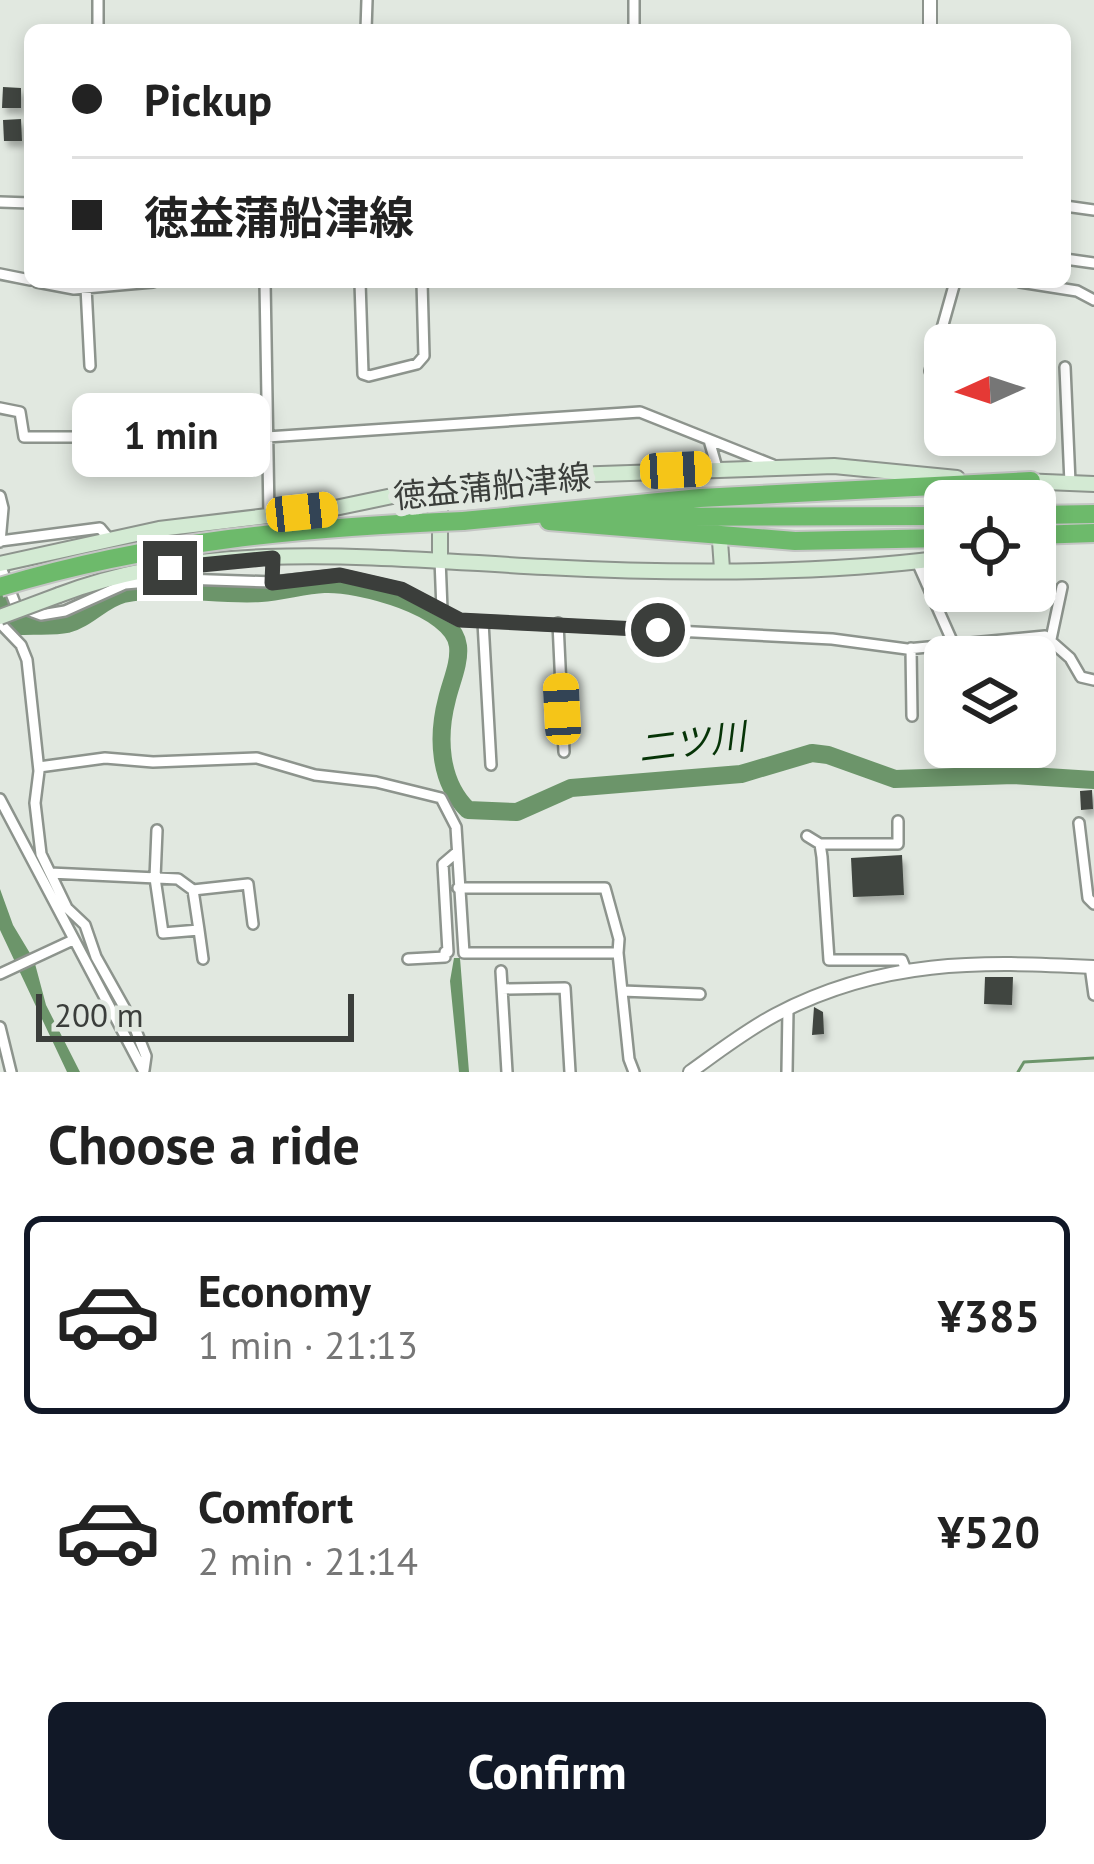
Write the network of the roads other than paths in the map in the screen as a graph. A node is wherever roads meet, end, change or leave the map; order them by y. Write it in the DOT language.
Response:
graph roads {
  1 [pos="86,288"];
  2 [pos="265,288"];
  3 [pos="360,288"];
  4 [pos="422,288"];
  5 [pos="953,288"];
  6 [pos="1058,288"];
  7 [pos="1094,300"];
  8 [pos="943,324"];
  9 [pos="90,366"];
  10 [pos="1065,367"];
  11 [pos="0,408"];
  12 [pos="267,436"];
  13 [pos="709,440"];
  14 [pos="778,467"];
  15 [pos="717,468"];
  16 [pos="1018,480"];
  17 [pos="1056,482"];
  18 [pos="1070,483"];
  19 [pos="1094,484"];
  20 [pos="440,486"];
  21 [pos="924,486"];
  22 [pos="718,488"];
  23 [pos="0,496"];
  24 [pos="1094,514"];
  25 [pos="268,515"];
  26 [pos="1056,515"];
  27 [pos="924,516"];
  28 [pos="499,517"];
  29 [pos="1094,534"];
  30 [pos="1056,535"];
  31 [pos="924,538"];
  32 [pos="110,540"];
  33 [pos="0,541"];
  34 [pos="720,541"];
  35 [pos="1056,541"];
  36 [pos="273,558"];
  37 [pos="440,559"];
  38 [pos="924,561"];
  39 [pos="917,562"];
  40 [pos="0,564"];
  41 [pos="722,569"];
  42 [pos="272,583"];
  43 [pos="0,584"];
  44 [pos="1062,587"];
  45 [pos="442,610"];
  46 [pos="0,620"];
  47 [pos="483,622"];
  48 [pos="558,623"];
  49 [pos="950,636"];
  50 [pos="1052,636"];
  51 [pos="6,638"];
  52 [pos="1056,644"];
  53 [pos="924,646"];
  54 [pos="911,648"];
  55 [pos="1094,680"];
  56 [pos="912,716"];
  57 [pos="564,752"];
  58 [pos="490,764"];
  59 [pos="39,767"];
  60 [pos="0,799"];
  61 [pos="898,821"];
  62 [pos="1079,823"];
  63 [pos="157,830"];
  64 [pos="807,836"];
  65 [pos="820,844"];
  66 [pos="457,852"];
  67 [pos="50,872"];
  68 [pos="155,878"];
  69 [pos="458,888"];
  70 [pos="193,890"];
  71 [pos="1094,904"];
  72 [pos="253,924"];
  73 [pos="199,930"];
  74 [pos="70,942"];
  75 [pos="618,953"];
  76 [pos="203,959"];
  77 [pos="408,959"];
  78 [pos="1092,967"];
  79 [pos="906,970"];
  80 [pos="500,971"];
  81 [pos="0,974"];
  82 [pos="502,989"];
  83 [pos="622,991"];
  84 [pos="700,994"];
  85 [pos="1094,995"];
  86 [pos="788,1009"];
  87 [pos="0,1027"];
  88 [pos="2,1042"];
  89 [pos="144,1071"];
  90 [pos="11,1072"];
  91 [pos="507,1072"];
  92 [pos="570,1072"];
  93 [pos="634,1072"];
  94 [pos="690,1072"];
  95 [pos="787,1072"];
  1 -- 9 [label="street"];
  2 -- 12 [label="street"];
  3 -- 4 [label="street"];
  5 -- 8 [label="street"];
  6 -- 7 [label="street"];
  10 -- 18 [label="street"];
  11 -- 12 [label="street"];
  12 -- 13 [label="street"];
  12 -- 25 [label="street"];
  13 -- 14 [label="street"];
  13 -- 15 [label="street"];
  14 -- 15 [label="main road, 徳益蒲船津線"];
  14 -- 16 [label="main road, 徳益蒲船津線"];
  15 -- 20 [label="main road, 徳益蒲船津線"];
  15 -- 22 [label="main road"];
  17 -- 18 [label="main road, 徳益蒲船津線"];
  18 -- 19 [label="main road, 徳益蒲船津線"];
  20 -- 25 [label="main road, 徳益蒲船津線"];
  20 -- 37 [label="main road"];
  21 -- 28 [label="highway"];
  23 -- 33 [label="street"];
  24 -- 26 [label="highway"];
  25 -- 32 [label="main road, 徳益蒲船津線"];
  25 -- 36 [label="main road"];
  27 -- 28 [label="highway"];
  28 -- 31 [label="highway"];
  28 -- 43 [label="highway, bridge"];
  29 -- 30 [label="highway"];
  29 -- 35 [label="main road"];
  32 -- 33 [label="street"];
  32 -- 40 [label="main road, 徳益蒲船津線"];
  34 -- 41 [label="main road"];
  36 -- 37 [label="main road, 徳益蒲船津線"];
  36 -- 42 [label="street"];
  36 -- 46 [label="main road, 徳益蒲船津線, bridge"];
  37 -- 41 [label="main road, 徳益蒲船津線"];
  37 -- 45 [label="street"];
  38 -- 39 [label="main road, 徳益蒲船津線"];
  39 -- 41 [label="main road, 徳益蒲船津線"];
  39 -- 49 [label="street"];
  40 -- 42 [label="street"];
  42 -- 45 [label="street"];
  44 -- 50 [label="street"];
  45 -- 47 [label="street"];
  46 -- 51 [label="street"];
  47 -- 48 [label="street"];
  47 -- 58 [label="street"];
  48 -- 54 [label="street"];
  48 -- 57 [label="street"];
  51 -- 59 [label="street"];
  52 -- 55 [label="street"];
  53 -- 54 [label="street"];
  54 -- 56 [label="street"];
  59 -- 66 [label="street"];
  59 -- 67 [label="street"];
  60 -- 74 [label="street"];
  61 -- 65 [label="street"];
  62 -- 71 [label="street"];
  63 -- 68 [label="street"];
  64 -- 65 [label="street"];
  65 -- 79 [label="street"];
  66 -- 69 [label="street"];
  66 -- 77 [label="street"];
  67 -- 68 [label="street"];
  67 -- 89 [label="street"];
  68 -- 70 [label="street"];
  68 -- 73 [label="street"];
  69 -- 75 [label="street"];
  69 -- 75 [label="street"];
  70 -- 72 [label="street"];
  70 -- 73 [label="street"];
  73 -- 76 [label="street"];
  74 -- 81 [label="street"];
  74 -- 89 [label="street"];
  75 -- 83 [label="street"];
  78 -- 79 [label="street"];
  78 -- 85 [label="street"];
  79 -- 86 [label="street"];
  80 -- 82 [label="street"];
  82 -- 91 [label="street"];
  82 -- 92 [label="street"];
  83 -- 84 [label="street"];
  83 -- 93 [label="street"];
  86 -- 94 [label="street"];
  86 -- 95 [label="street"];
  87 -- 88 [label="street"];
  88 -- 90 [label="street"];
}
